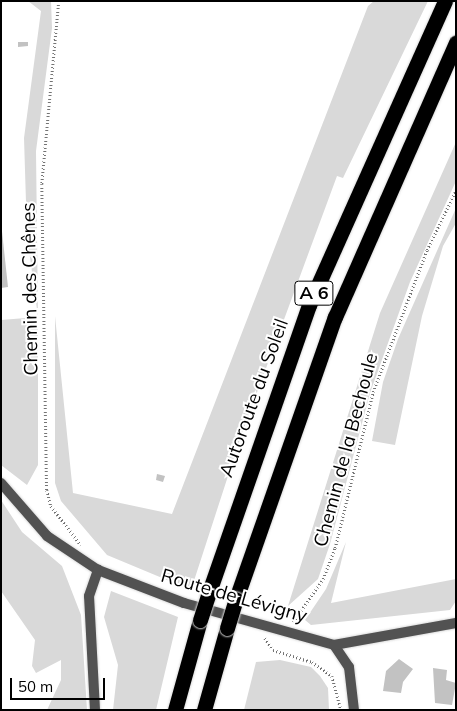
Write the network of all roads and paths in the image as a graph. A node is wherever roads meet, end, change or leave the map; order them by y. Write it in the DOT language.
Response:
graph roads {
  1 [pos="59,1"];
  2 [pos="445,1"];
  3 [pos="456,43"];
  4 [pos="456,190"];
  5 [pos="1,483"];
  6 [pos="93,567"];
  7 [pos="260,622"];
  8 [pos="456,623"];
  9 [pos="288,629"];
  10 [pos="334,645"];
  11 [pos="95,710"];
  12 [pos="175,710"];
  13 [pos="204,710"];
  14 [pos="341,710"];
  15 [pos="354,710"];
  1 -- 6 [label="path, Chemin des Chênes"];
  2 -- 12 [label="highway, Autoroute du Soleil / A 6, bridge"];
  3 -- 13 [label="highway, A 6, bridge"];
  4 -- 9 [label="path, Chemin de la Bechoule"];
  5 -- 6 [label="street, Route de Lévigny"];
  6 -- 7 [label="street, Route de Lévigny"];
  6 -- 11 [label="street"];
  7 -- 9 [label="street, Route de Lévigny"];
  7 -- 14 [label="path"];
  8 -- 10 [label="street"];
  9 -- 10 [label="street, Route de Lévigny"];
  10 -- 15 [label="street"];
}
